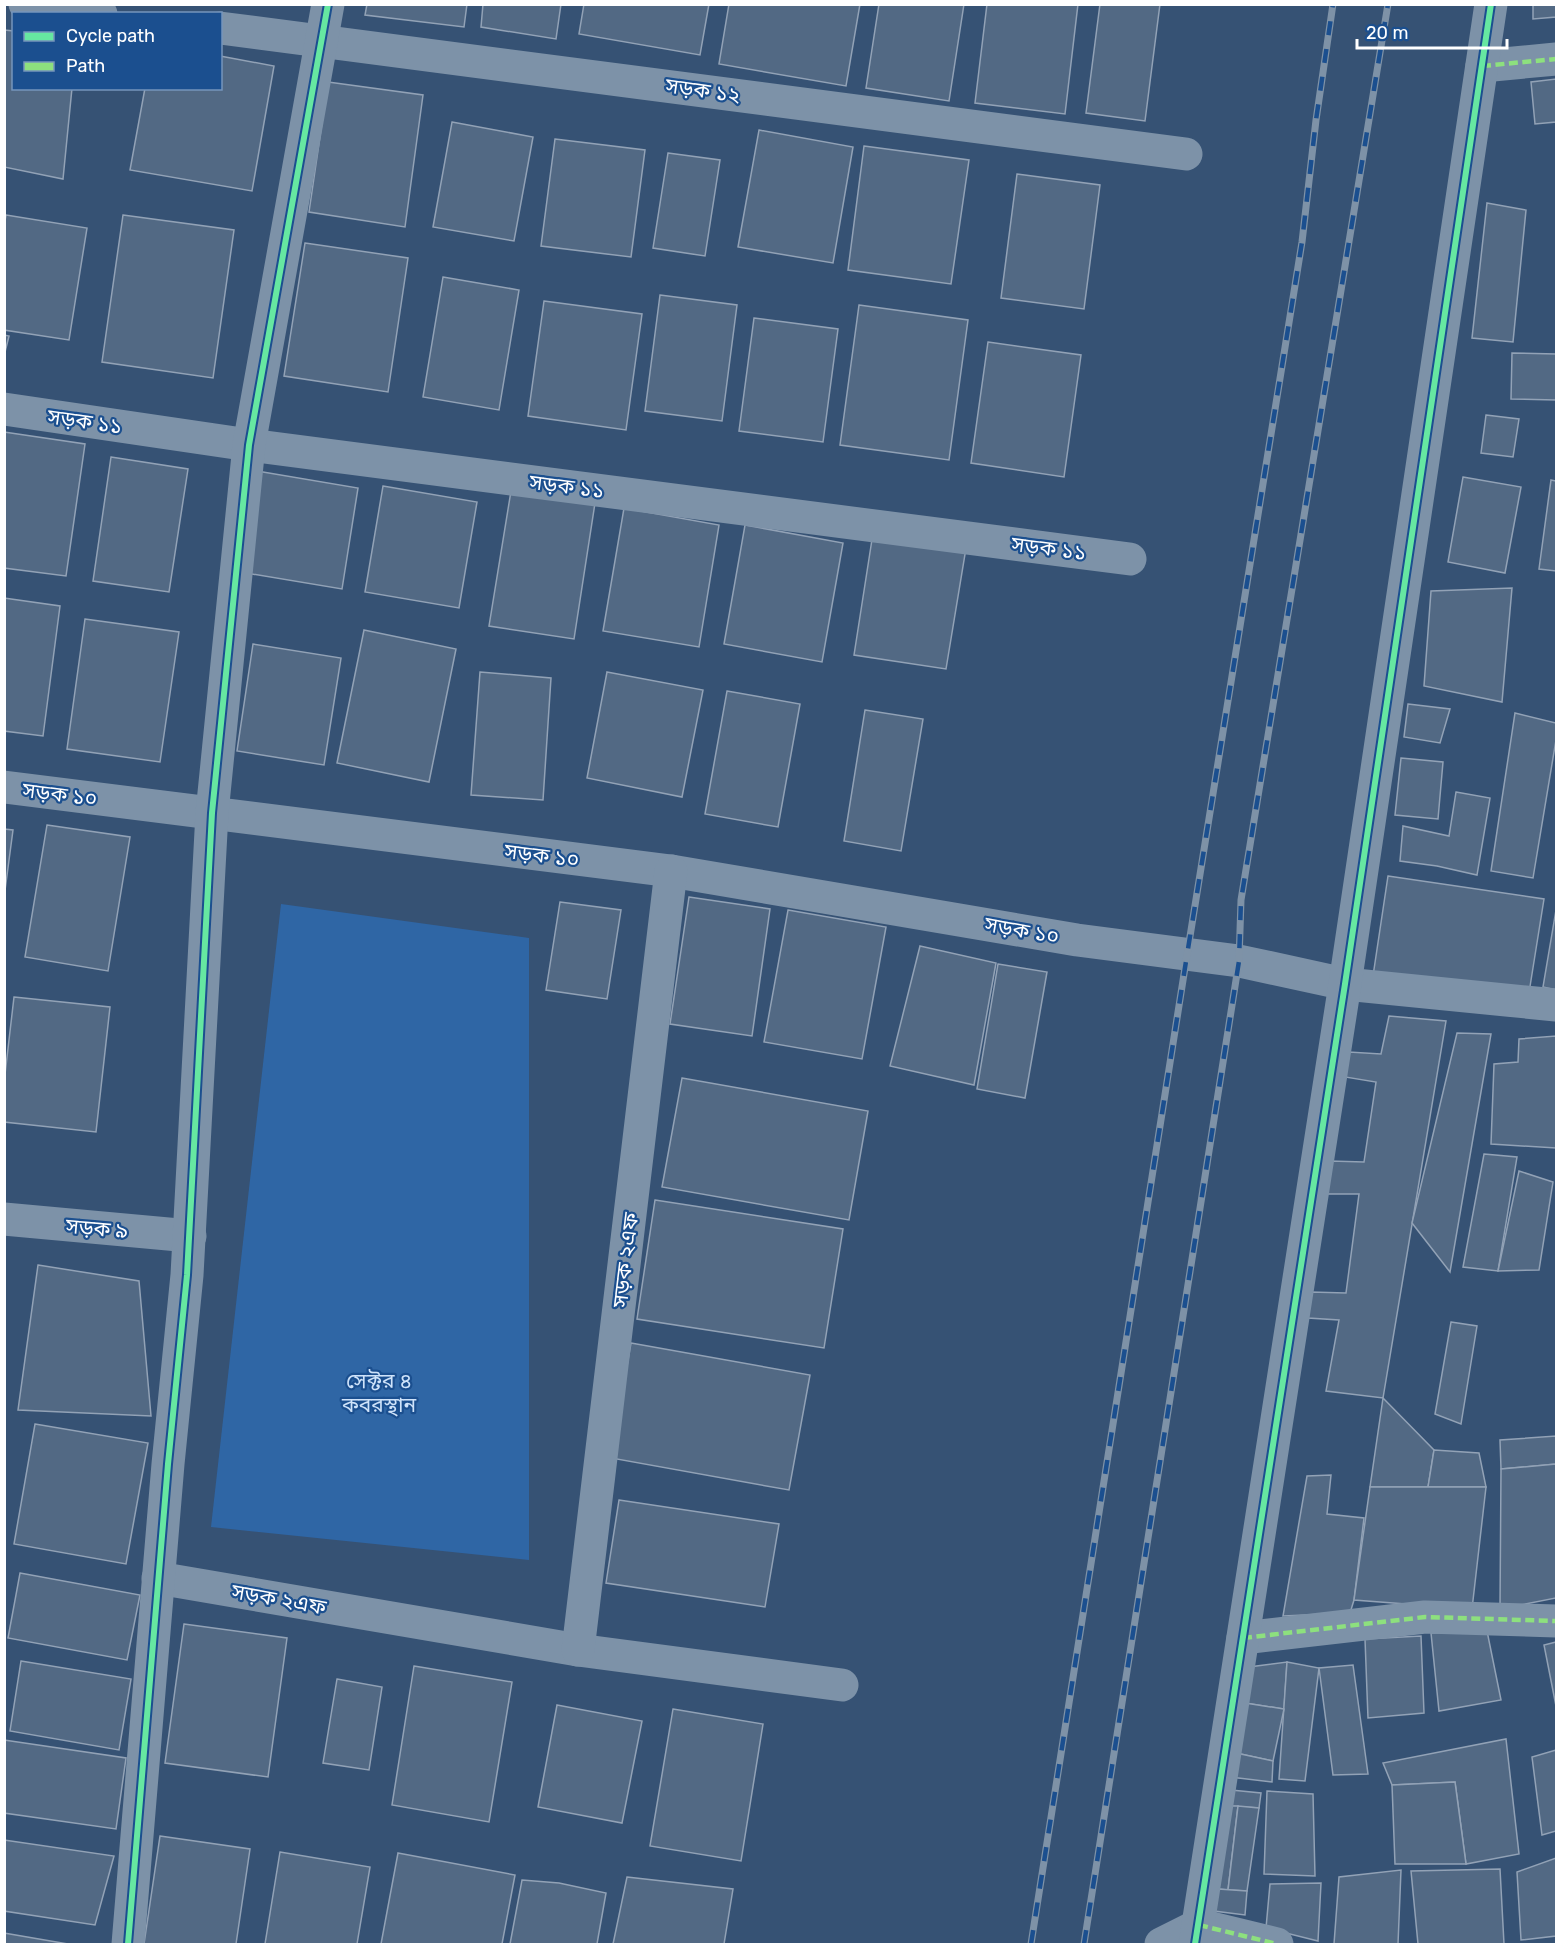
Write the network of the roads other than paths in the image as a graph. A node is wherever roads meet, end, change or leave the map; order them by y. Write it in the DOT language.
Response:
graph roads {
  1 [pos="25,4"];
  2 [pos="328,4"];
  3 [pos="1491,4"];
  4 [pos="86,12"];
  5 [pos="222,28"];
  6 [pos="322,40"];
  7 [pos="1557,59"];
  8 [pos="1482,66"];
  9 [pos="1186,154"];
  10 [pos="4,409"];
  11 [pos="249,445"];
  12 [pos="1130,559"];
  13 [pos="4,787"];
  14 [pos="212,813"];
  15 [pos="671,871"];
  16 [pos="1346,984"];
  17 [pos="1557,1005"];
  18 [pos="4,1219"];
  19 [pos="190,1236"];
  20 [pos="158,1578"];
  21 [pos="1557,1621"];
  22 [pos="1243,1638"];
  23 [pos="578,1650"];
  24 [pos="842,1685"];
  25 [pos="1197,1935"];
  26 [pos="128,1944"];
  27 [pos="1161,1944"];
  28 [pos="1277,1944"];
  1 -- 4 [label="street"];
  2 -- 6 [label="street"];
  3 -- 8 [label="street"];
  5 -- 6 [label="street, সড়ক ১২"];
  6 -- 9 [label="street, সড়ক ১২"];
  6 -- 11 [label="street"];
  7 -- 8 [label="street"];
  8 -- 16 [label="street"];
  10 -- 11 [label="street, সড়ক ১১"];
  11 -- 12 [label="street, সড়ক ১১"];
  11 -- 14 [label="street"];
  13 -- 14 [label="street, সড়ক ১০"];
  14 -- 15 [label="street, সড়ক ১০"];
  14 -- 19 [label="street"];
  15 -- 16 [label="street, সড়ক ১০"];
  15 -- 23 [label="street, সড়ক ২এফ"];
  16 -- 17 [label="street, সড়ক ১০"];
  16 -- 22 [label="street"];
  18 -- 19 [label="street, সড়ক ৯"];
  19 -- 20 [label="street"];
  20 -- 23 [label="street, সড়ক ২এফ"];
  20 -- 26 [label="street"];
  21 -- 22 [label="street"];
  22 -- 25 [label="street"];
  23 -- 24 [label="street, সড়ক ২এফ"];
  25 -- 27 [label="street"];
  25 -- 28 [label="street"];
}
